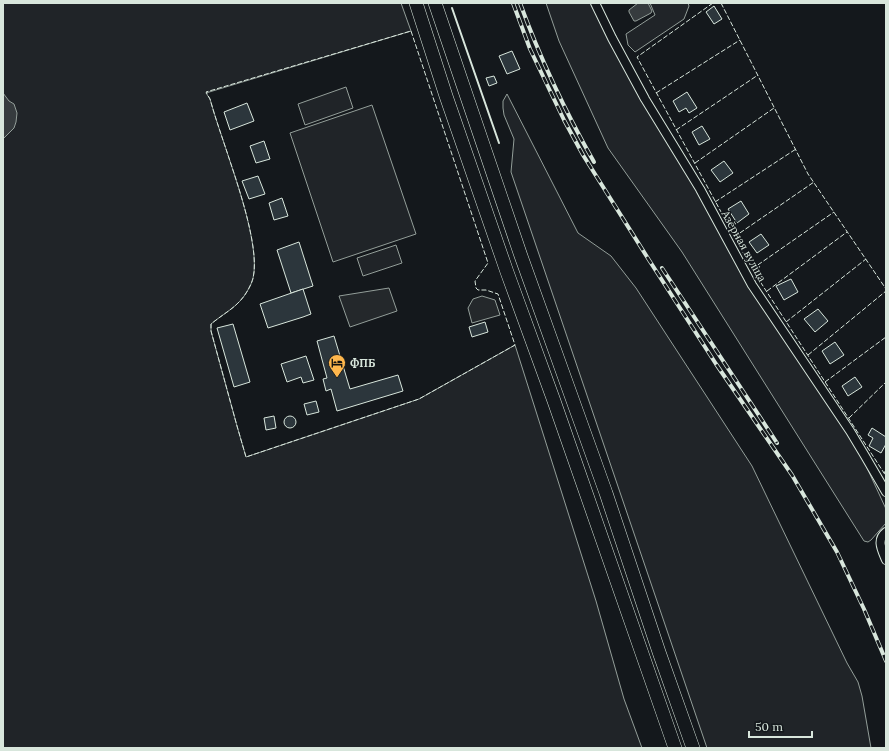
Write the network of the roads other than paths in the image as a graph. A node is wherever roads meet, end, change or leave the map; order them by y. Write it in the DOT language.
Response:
graph roads {
  1 [pos="416,3"];
  2 [pos="435,3"];
  3 [pos="595,3"];
  4 [pos="886,492"];
  5 [pos="886,532"];
  6 [pos="886,560"];
  7 [pos="675,748"];
  8 [pos="693,748"];
  1 -- 7 [label="highway"];
  2 -- 8 [label="highway"];
  3 -- 4 [label="street, Азёрная вуліца"];
  5 -- 6 [label="street"];
}
